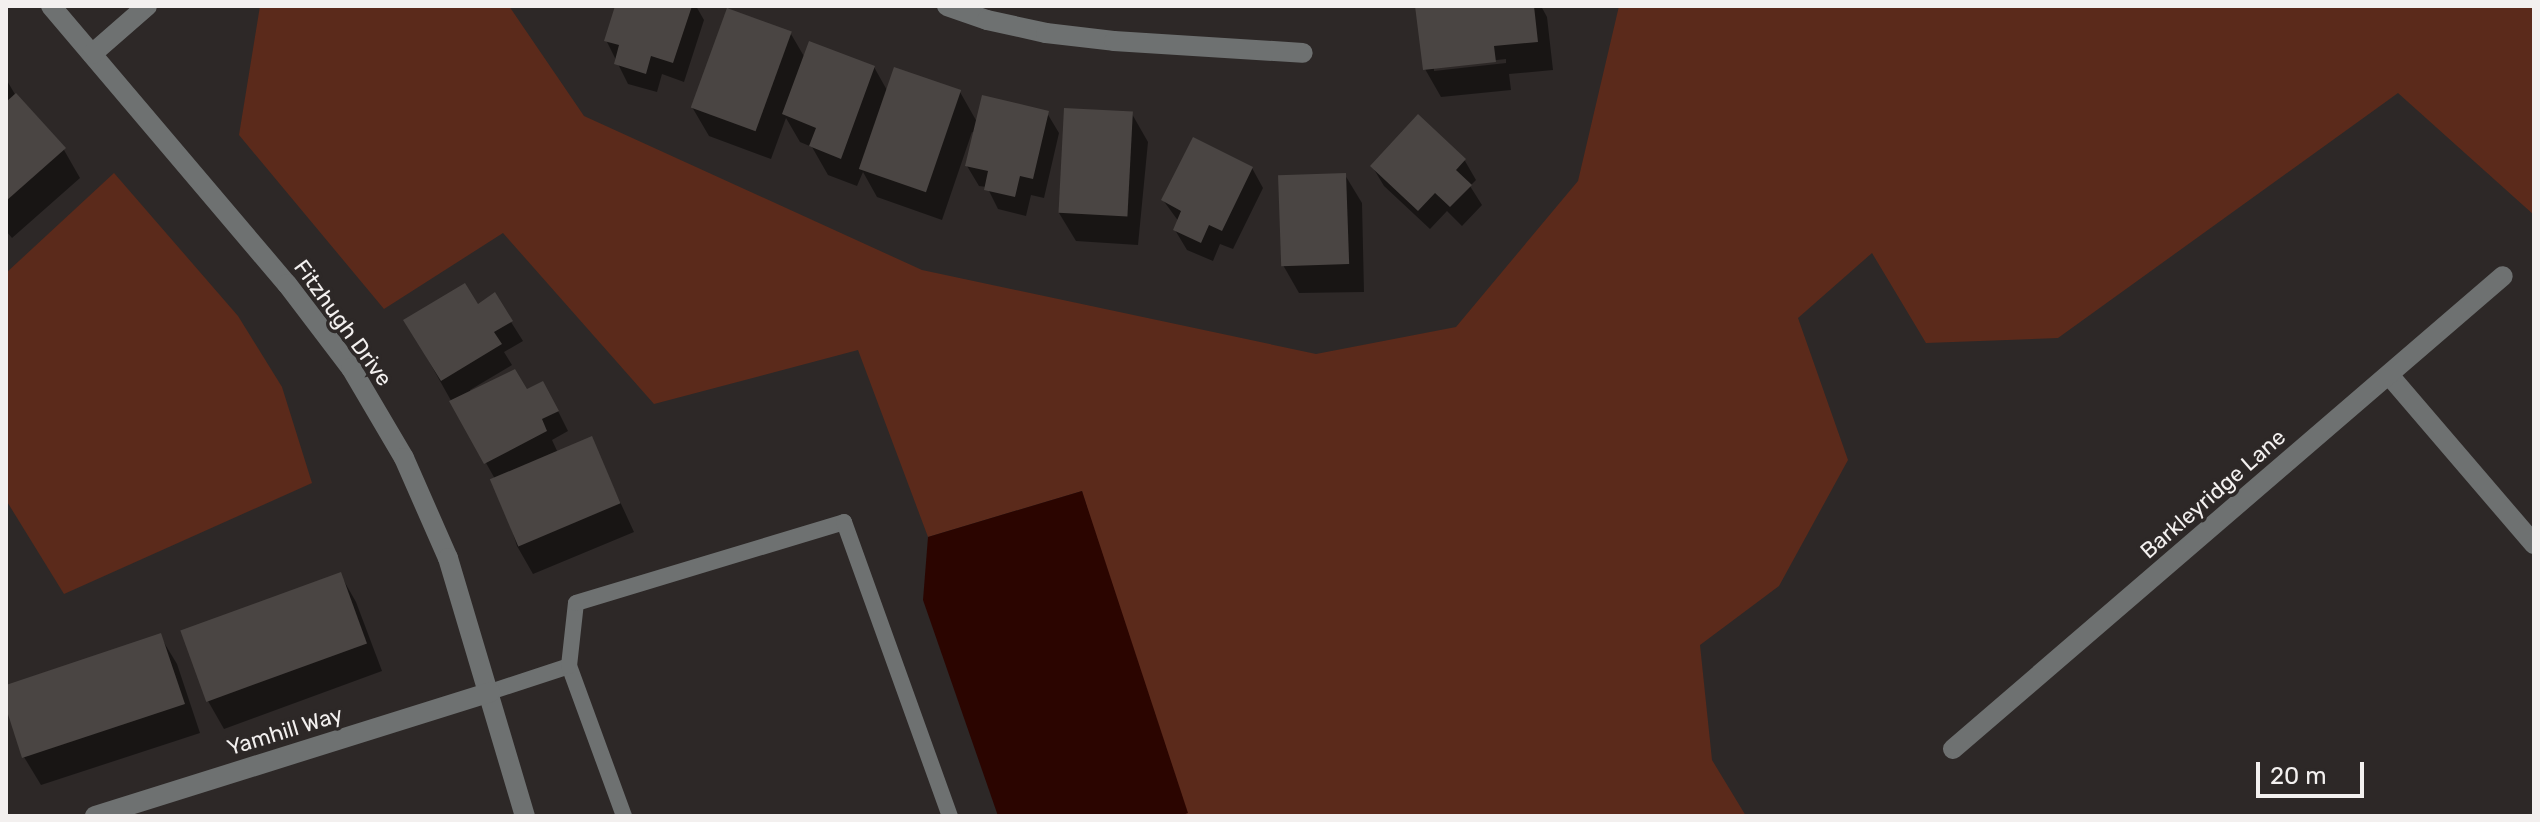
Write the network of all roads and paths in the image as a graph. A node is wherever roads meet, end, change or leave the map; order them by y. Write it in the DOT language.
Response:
graph roads {
  1 [pos="51,6"];
  2 [pos="147,6"];
  3 [pos="947,6"];
  4 [pos="1303,53"];
  5 [pos="92,54"];
  6 [pos="2503,276"];
  7 [pos="2389,375"];
  8 [pos="2534,544"];
  9 [pos="569,666"];
  10 [pos="490,692"];
  11 [pos="1953,749"];
  12 [pos="95,816"];
  13 [pos="525,816"];
  14 [pos="624,816"];
  15 [pos="950,816"];
  1 -- 5 [label="street, Fitzhugh Drive"];
  2 -- 5 [label="street"];
  3 -- 4 [label="street"];
  5 -- 10 [label="street, Fitzhugh Drive"];
  6 -- 7 [label="street, Barkleyridge Lane"];
  7 -- 8 [label="street"];
  7 -- 11 [label="street, Barkleyridge Lane"];
  9 -- 10 [label="lane"];
  9 -- 14 [label="lane"];
  9 -- 15 [label="lane"];
  10 -- 12 [label="street, Yamhill Way"];
  10 -- 13 [label="street, Fitzhugh Drive"];
}
